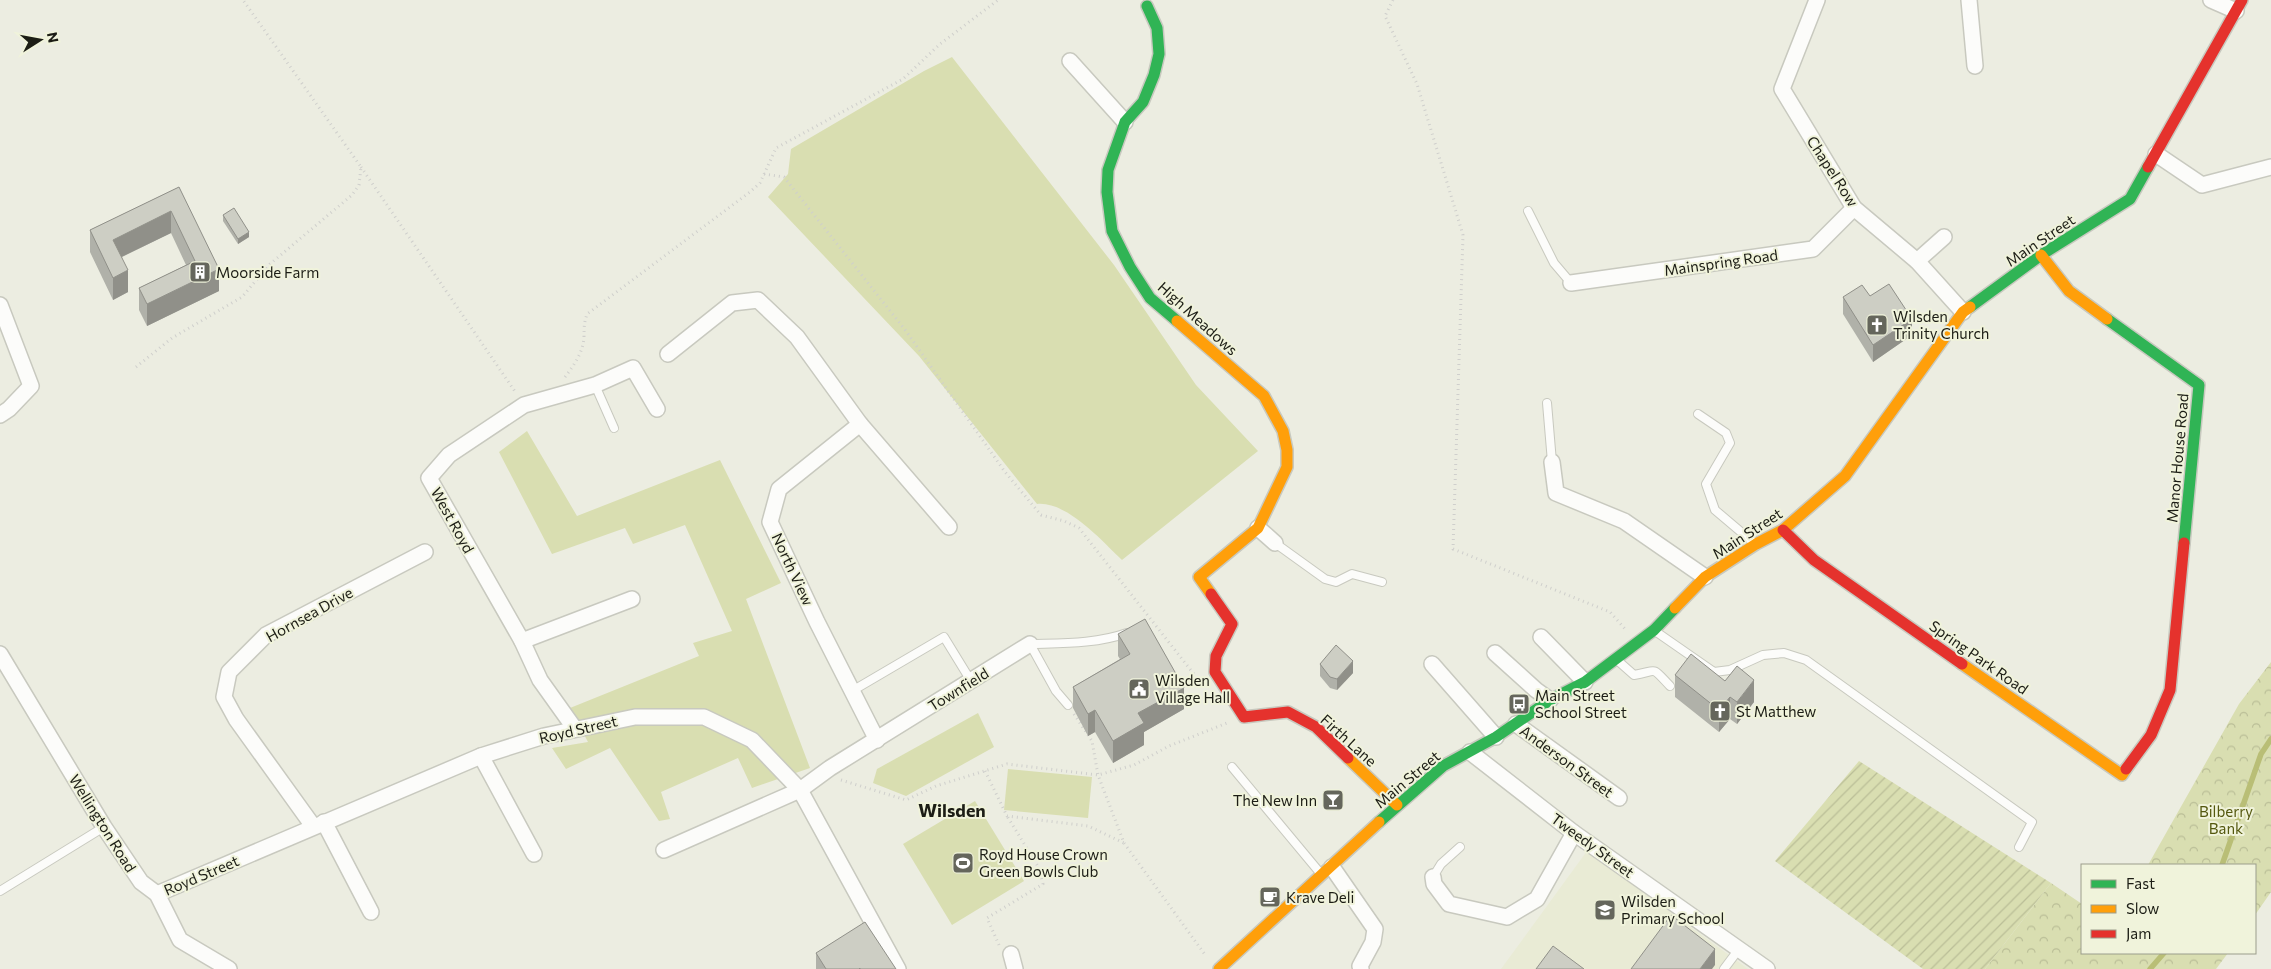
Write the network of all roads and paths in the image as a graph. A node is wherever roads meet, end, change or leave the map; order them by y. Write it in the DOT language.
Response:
graph roads {
  1 [pos="243,0"];
  2 [pos="998,0"];
  3 [pos="1388,0"];
  4 [pos="1393,0"];
  5 [pos="1817,0"];
  6 [pos="1969,0"];
  7 [pos="2211,0"];
  8 [pos="1147,6"];
  9 [pos="2239,6"];
  10 [pos="1389,8"];
  11 [pos="1070,61"];
  12 [pos="1975,66"];
  13 [pos="1125,122"];
  14 [pos="2156,154"];
  15 [pos="360,167"];
  16 [pos="2271,167"];
  17 [pos="764,174"];
  18 [pos="1854,208"];
  19 [pos="1528,211"];
  20 [pos="1944,237"];
  21 [pos="2041,255"];
  22 [pos="1917,261"];
  23 [pos="1571,282"];
  24 [pos="0,304"];
  25 [pos="1963,312"];
  26 [pos="668,354"];
  27 [pos="136,367"];
  28 [pos="595,385"];
  29 [pos="553,396"];
  30 [pos="1547,403"];
  31 [pos="524,405"];
  32 [pos="657,409"];
  33 [pos="1698,414"];
  34 [pos="0,415"];
  35 [pos="860,424"];
  36 [pos="614,428"];
  37 [pos="1552,462"];
  38 [pos="949,527"];
  39 [pos="1258,528"];
  40 [pos="1782,530"];
  41 [pos="1275,543"];
  42 [pos="1756,544"];
  43 [pos="425,552"];
  44 [pos="1705,577"];
  45 [pos="1382,582"];
  46 [pos="632,600"];
  47 [pos="1160,630"];
  48 [pos="1654,630"];
  49 [pos="1131,632"];
  50 [pos="1541,637"];
  51 [pos="522,641"];
  52 [pos="1637,642"];
  53 [pos="1030,644"];
  54 [pos="1495,653"];
  55 [pos="0,654"];
  56 [pos="1615,659"];
  57 [pos="1432,664"];
  58 [pos="971,681"];
  59 [pos="1200,682"];
  60 [pos="1585,682"];
  61 [pos="1670,686"];
  62 [pos="852,691"];
  63 [pos="1550,700"];
  64 [pos="1068,706"];
  65 [pos="1244,717"];
  66 [pos="1516,724"];
  67 [pos="574,729"];
  68 [pos="2151,735"];
  69 [pos="1496,737"];
  70 [pos="877,740"];
  71 [pos="1470,752"];
  72 [pos="481,756"];
  73 [pos="1232,767"];
  74 [pos="830,768"];
  75 [pos="985,771"];
  76 [pos="1098,775"];
  77 [pos="800,790"];
  78 [pos="1619,798"];
  79 [pos="1397,805"];
  80 [pos="1007,816"];
  81 [pos="319,824"];
  82 [pos="104,827"];
  83 [pos="1574,832"];
  84 [pos="1124,843"];
  85 [pos="1460,847"];
  86 [pos="2018,847"];
  87 [pos="664,850"];
  88 [pos="534,854"];
  89 [pos="1327,871"];
  90 [pos="1433,877"];
  91 [pos="0,892"];
  92 [pos="157,894"];
  93 [pos="371,912"];
  94 [pos="1739,948"];
  95 [pos="1011,954"];
  96 [pos="1209,961"];
  97 [pos="229,969"];
  98 [pos="898,969"];
  99 [pos="1015,969"];
  100 [pos="1219,969"];
  101 [pos="1361,969"];
  102 [pos="1724,969"];
  103 [pos="1766,969"];
  1 -- 15 [label="path"];
  2 -- 17 [label="path"];
  3 -- 10 [label="path"];
  4 -- 10 [label="path"];
  5 -- 18 [label="street, Chapel Row"];
  6 -- 12 [label="street"];
  7 -- 9 [label="street"];
  8 -- 13 [label="street, High Meadows"];
  9 -- 14 [label="street, Main Street"];
  10 -- 52 [label="path"];
  11 -- 13 [label="street"];
  13 -- 39 [label="street, High Meadows"];
  14 -- 16 [label="street"];
  14 -- 21 [label="street, Main Street"];
  15 -- 27 [label="path"];
  15 -- 31 [label="path"];
  17 -- 29 [label="path"];
  17 -- 47 [label="path"];
  18 -- 22 [label="street, Chapel Row"];
  18 -- 23 [label="street, Mainspring Road"];
  19 -- 23 [label="lane"];
  20 -- 22 [label="street"];
  21 -- 25 [label="street, Main Street"];
  21 -- 68 [label="street, Manor House Road"];
  22 -- 25 [label="street, Chapel Row"];
  24 -- 34 [label="street"];
  25 -- 40 [label="street, Main Street"];
  26 -- 35 [label="street"];
  28 -- 29 [label="street, West Royd"];
  28 -- 32 [label="street, West Royd"];
  28 -- 36 [label="lane"];
  29 -- 31 [label="street, West Royd"];
  30 -- 37 [label="lane"];
  31 -- 51 [label="street, West Royd"];
  33 -- 42 [label="lane"];
  35 -- 38 [label="street"];
  35 -- 62 [label="street, North View"];
  37 -- 44 [label="street"];
  39 -- 41 [label="street"];
  39 -- 65 [label="street"];
  40 -- 42 [label="street, Main Street"];
  40 -- 68 [label="street, Spring Park Road"];
  41 -- 45 [label="lane"];
  42 -- 44 [label="street, Main Street"];
  43 -- 81 [label="street, Hornsea Drive"];
  44 -- 48 [label="street, Main Street"];
  46 -- 51 [label="street"];
  47 -- 49 [label="path"];
  47 -- 59 [label="path"];
  48 -- 52 [label="street, Main Street"];
  48 -- 86 [label="lane"];
  49 -- 53 [label="lane"];
  50 -- 60 [label="street"];
  51 -- 67 [label="street, West Royd"];
  52 -- 56 [label="street, Main Street"];
  53 -- 58 [label="street, Townfield"];
  53 -- 64 [label="lane"];
  54 -- 63 [label="street"];
  55 -- 82 [label="street, Wellington Road"];
  56 -- 60 [label="street, Main Street"];
  56 -- 61 [label="lane"];
  57 -- 69 [label="street"];
  58 -- 62 [label="lane"];
  58 -- 70 [label="street, Townfield"];
  60 -- 63 [label="street, Main Street"];
  62 -- 70 [label="street, North View"];
  63 -- 66 [label="street, Main Street"];
  64 -- 76 [label="path"];
  65 -- 76 [label="path"];
  65 -- 79 [label="street, Firth Lane"];
  66 -- 69 [label="street, Main Street"];
  66 -- 78 [label="street, Anderson Street"];
  67 -- 72 [label="street, Royd Street"];
  67 -- 77 [label="street, Royd Street"];
  69 -- 71 [label="street, Main Street"];
  70 -- 74 [label="street, Townfield"];
  71 -- 79 [label="street, Main Street"];
  71 -- 83 [label="street, Tweedy Street"];
  72 -- 81 [label="street, Royd Street"];
  72 -- 88 [label="street"];
  73 -- 89 [label="lane"];
  74 -- 75 [label="path"];
  74 -- 77 [label="street, Townfield"];
  75 -- 76 [label="path"];
  75 -- 80 [label="path"];
  76 -- 84 [label="path"];
  77 -- 87 [label="street, Townfield"];
  77 -- 98 [label="street, Royd Street"];
  79 -- 89 [label="street, Main Street"];
  80 -- 84 [label="path"];
  80 -- 95 [label="path"];
  81 -- 92 [label="street, Royd Street"];
  81 -- 93 [label="street, Hornsea Drive"];
  82 -- 91 [label="lane"];
  82 -- 92 [label="street, Wellington Road"];
  83 -- 90 [label="street"];
  83 -- 94 [label="street, Tweedy Street"];
  84 -- 96 [label="path"];
  85 -- 90 [label="lane"];
  89 -- 100 [label="street, Main Street"];
  89 -- 101 [label="street"];
  92 -- 97 [label="street, Wellington Road"];
  94 -- 102 [label="lane"];
  94 -- 103 [label="street, Tweedy Street"];
  95 -- 99 [label="street"];
}
